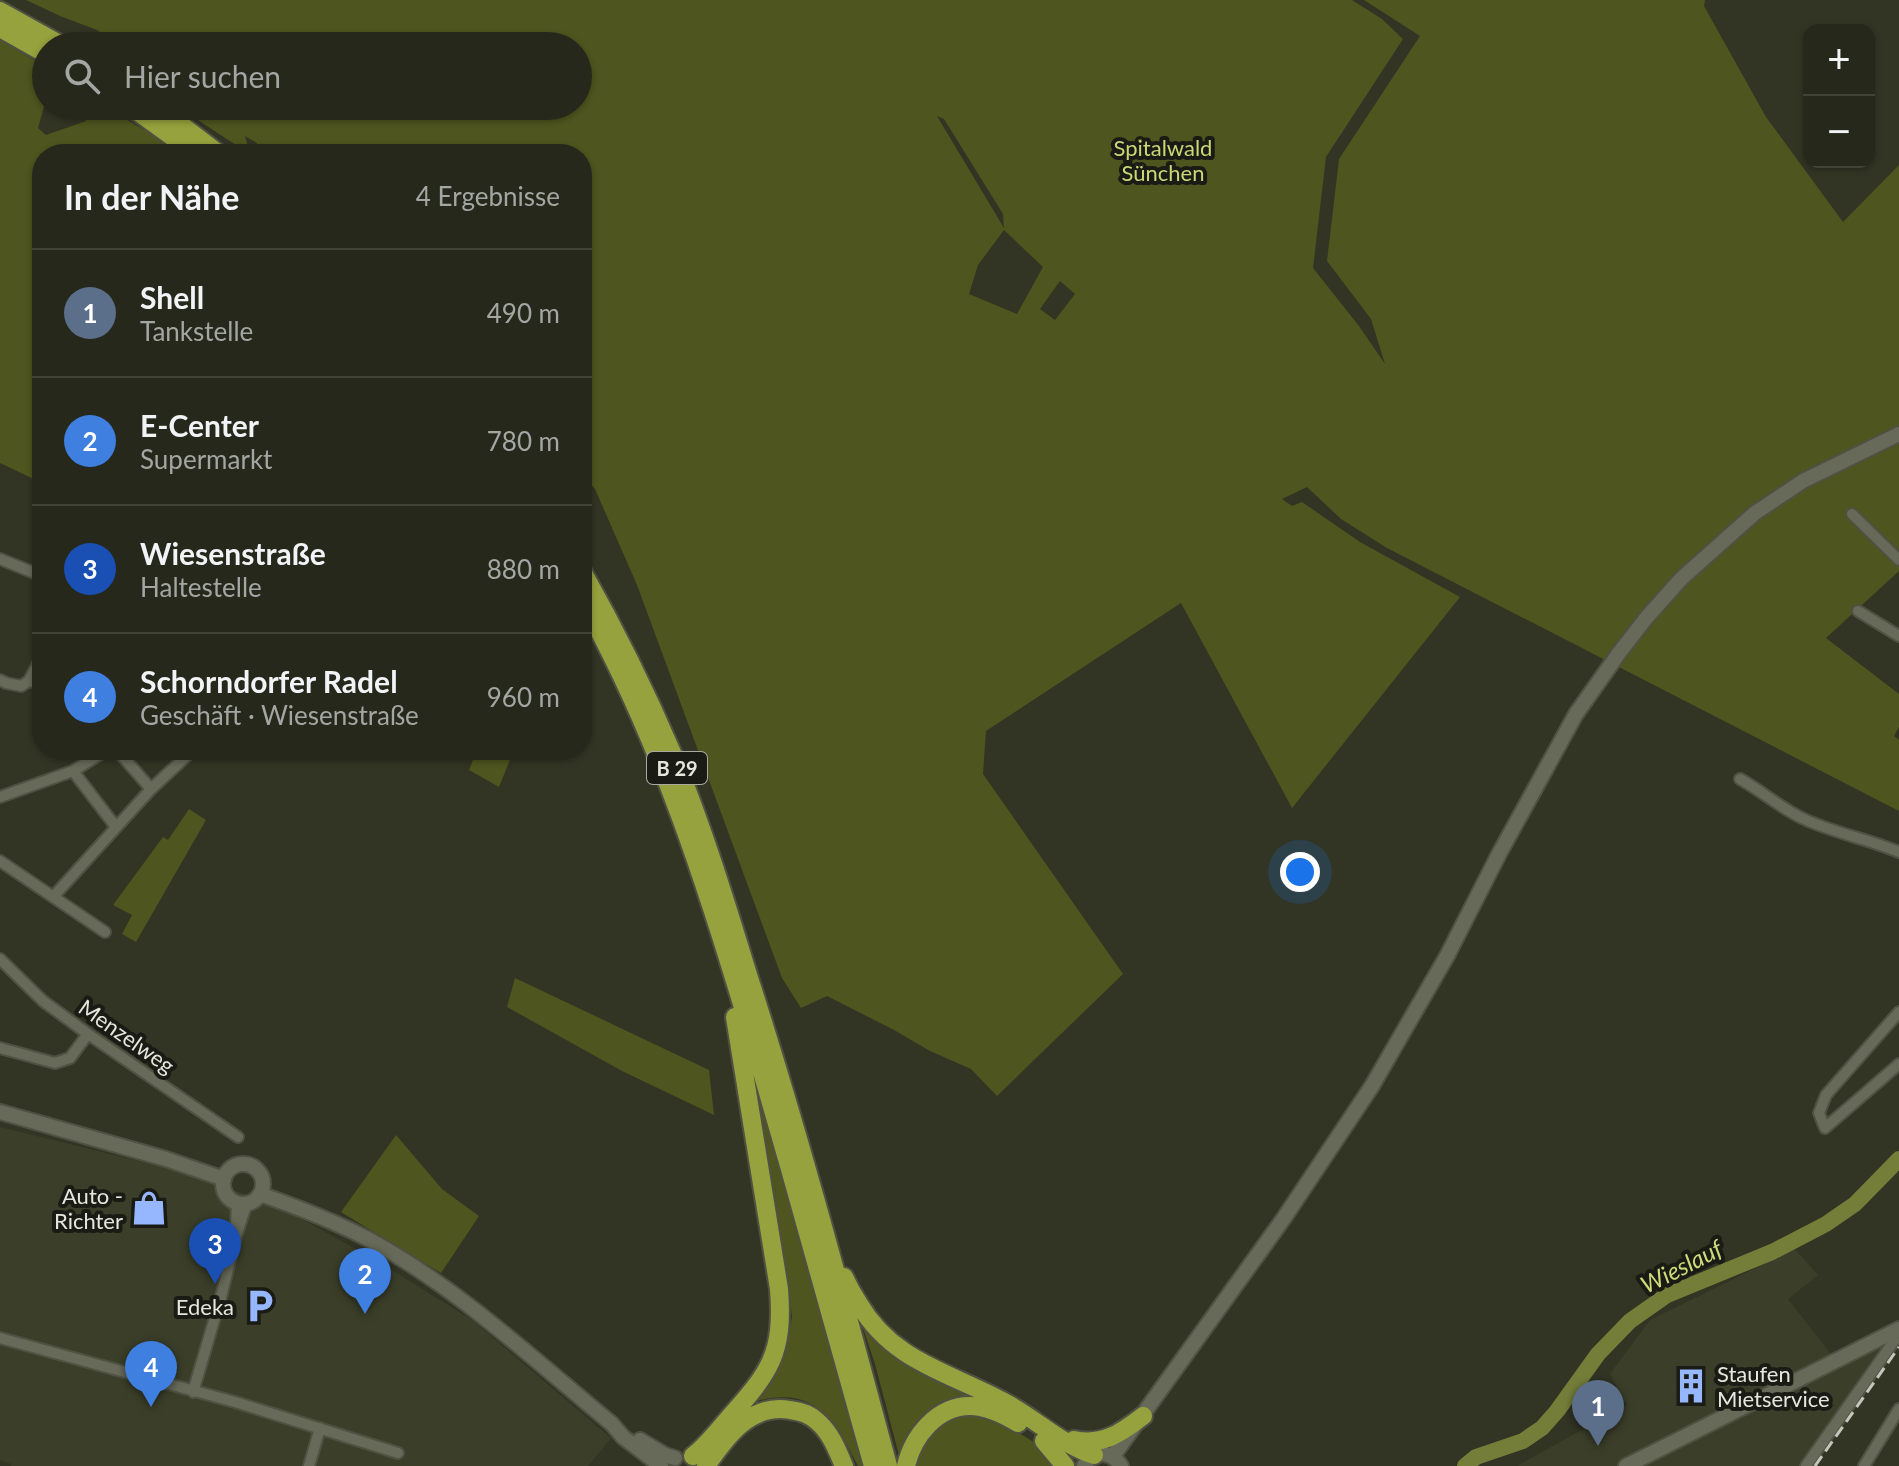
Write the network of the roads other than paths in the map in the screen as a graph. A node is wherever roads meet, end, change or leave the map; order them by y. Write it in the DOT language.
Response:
graph roads {
  1 [pos="0,11"];
  2 [pos="0,28"];
  3 [pos="38,32"];
  4 [pos="32,46"];
  5 [pos="149,120"];
  6 [pos="174,120"];
  7 [pos="182,144"];
  8 [pos="206,144"];
  9 [pos="1899,434"];
  10 [pos="1852,514"];
  11 [pos="0,559"];
  12 [pos="1899,560"];
  13 [pos="32,572"];
  14 [pos="592,589"];
  15 [pos="1858,611"];
  16 [pos="592,617"];
  17 [pos="1899,636"];
  18 [pos="32,675"];
  19 [pos="0,680"];
  20 [pos="29,681"];
  21 [pos="32,681"];
  22 [pos="91,760"];
  23 [pos="126,760"];
  24 [pos="182,760"];
  25 [pos="73,771"];
  26 [pos="1740,779"];
  27 [pos="151,789"];
  28 [pos="0,797"];
  29 [pos="116,827"];
  30 [pos="1899,852"];
  31 [pos="0,861"];
  32 [pos="53,897"];
  33 [pos="105,932"];
  34 [pos="0,959"];
  35 [pos="730,963"];
  36 [pos="1899,1012"];
  37 [pos="88,1034"];
  38 [pos="0,1048"];
  39 [pos="1899,1064"];
  40 [pos="0,1112"];
  41 [pos="238,1137"];
  42 [pos="226,1176"];
  43 [pos="262,1189"];
  44 [pos="242,1203"];
  45 [pos="824,1231"];
  46 [pos="1899,1332"];
  47 [pos="0,1338"];
  48 [pos="193,1392"];
  49 [pos="1899,1409"];
  50 [pos="1143,1416"];
  51 [pos="612,1424"];
  52 [pos="320,1428"];
  53 [pos="1047,1436"];
  54 [pos="398,1453"];
  55 [pos="1117,1461"];
  56 [pos="689,1462"];
  57 [pos="1086,1462"];
  58 [pos="309,1466"];
  59 [pos="661,1466"];
  60 [pos="844,1466"];
  61 [pos="873,1466"];
  62 [pos="888,1466"];
  63 [pos="906,1466"];
  64 [pos="1065,1466"];
  65 [pos="1626,1466"];
  66 [pos="1806,1466"];
  67 [pos="1864,1466"];
  1 -- 3 [label="highway"];
  2 -- 4 [label="highway"];
  5 -- 7 [label="highway"];
  6 -- 8 [label="highway"];
  9 -- 50 [label="main road"];
  10 -- 12 [label="street"];
  11 -- 13 [label="street"];
  14 -- 45 [label="highway, B 29"];
  15 -- 17 [label="street"];
  16 -- 35 [label="highway, B 29"];
  18 -- 20 [label="street"];
  19 -- 20 [label="street"];
  20 -- 21 [label="street"];
  22 -- 25 [label="street"];
  23 -- 27 [label="street"];
  24 -- 27 [label="street"];
  25 -- 28 [label="street"];
  25 -- 29 [label="street"];
  26 -- 30 [label="street"];
  27 -- 29 [label="street"];
  29 -- 32 [label="street"];
  31 -- 32 [label="street"];
  32 -- 33 [label="street"];
  34 -- 37 [label="street, Menzelweg"];
  35 -- 56 [label="highway"];
  35 -- 61 [label="highway, B 29"];
  36 -- 39 [label="street"];
  37 -- 38 [label="street"];
  37 -- 41 [label="street, Menzelweg"];
  40 -- 42 [label="main road"];
  42 -- 43 [label="main road"];
  42 -- 44 [label="main road"];
  43 -- 44 [label="main road"];
  43 -- 51 [label="main road"];
  44 -- 48 [label="street"];
  45 -- 53 [label="highway"];
  45 -- 62 [label="highway, B 29"];
  46 -- 65 [label="main road"];
  46 -- 66 [label="street"];
  47 -- 48 [label="street"];
  48 -- 52 [label="street"];
  49 -- 67 [label="street"];
  50 -- 53 [label="highway"];
  50 -- 55 [label="main road"];
  51 -- 56 [label="main road"];
  51 -- 59 [label="main road"];
  52 -- 54 [label="street"];
  52 -- 58 [label="street"];
  53 -- 57 [label="highway"];
  53 -- 63 [label="highway"];
  53 -- 64 [label="highway"];
  55 -- 57 [label="main road"];
  56 -- 60 [label="highway"];
}
